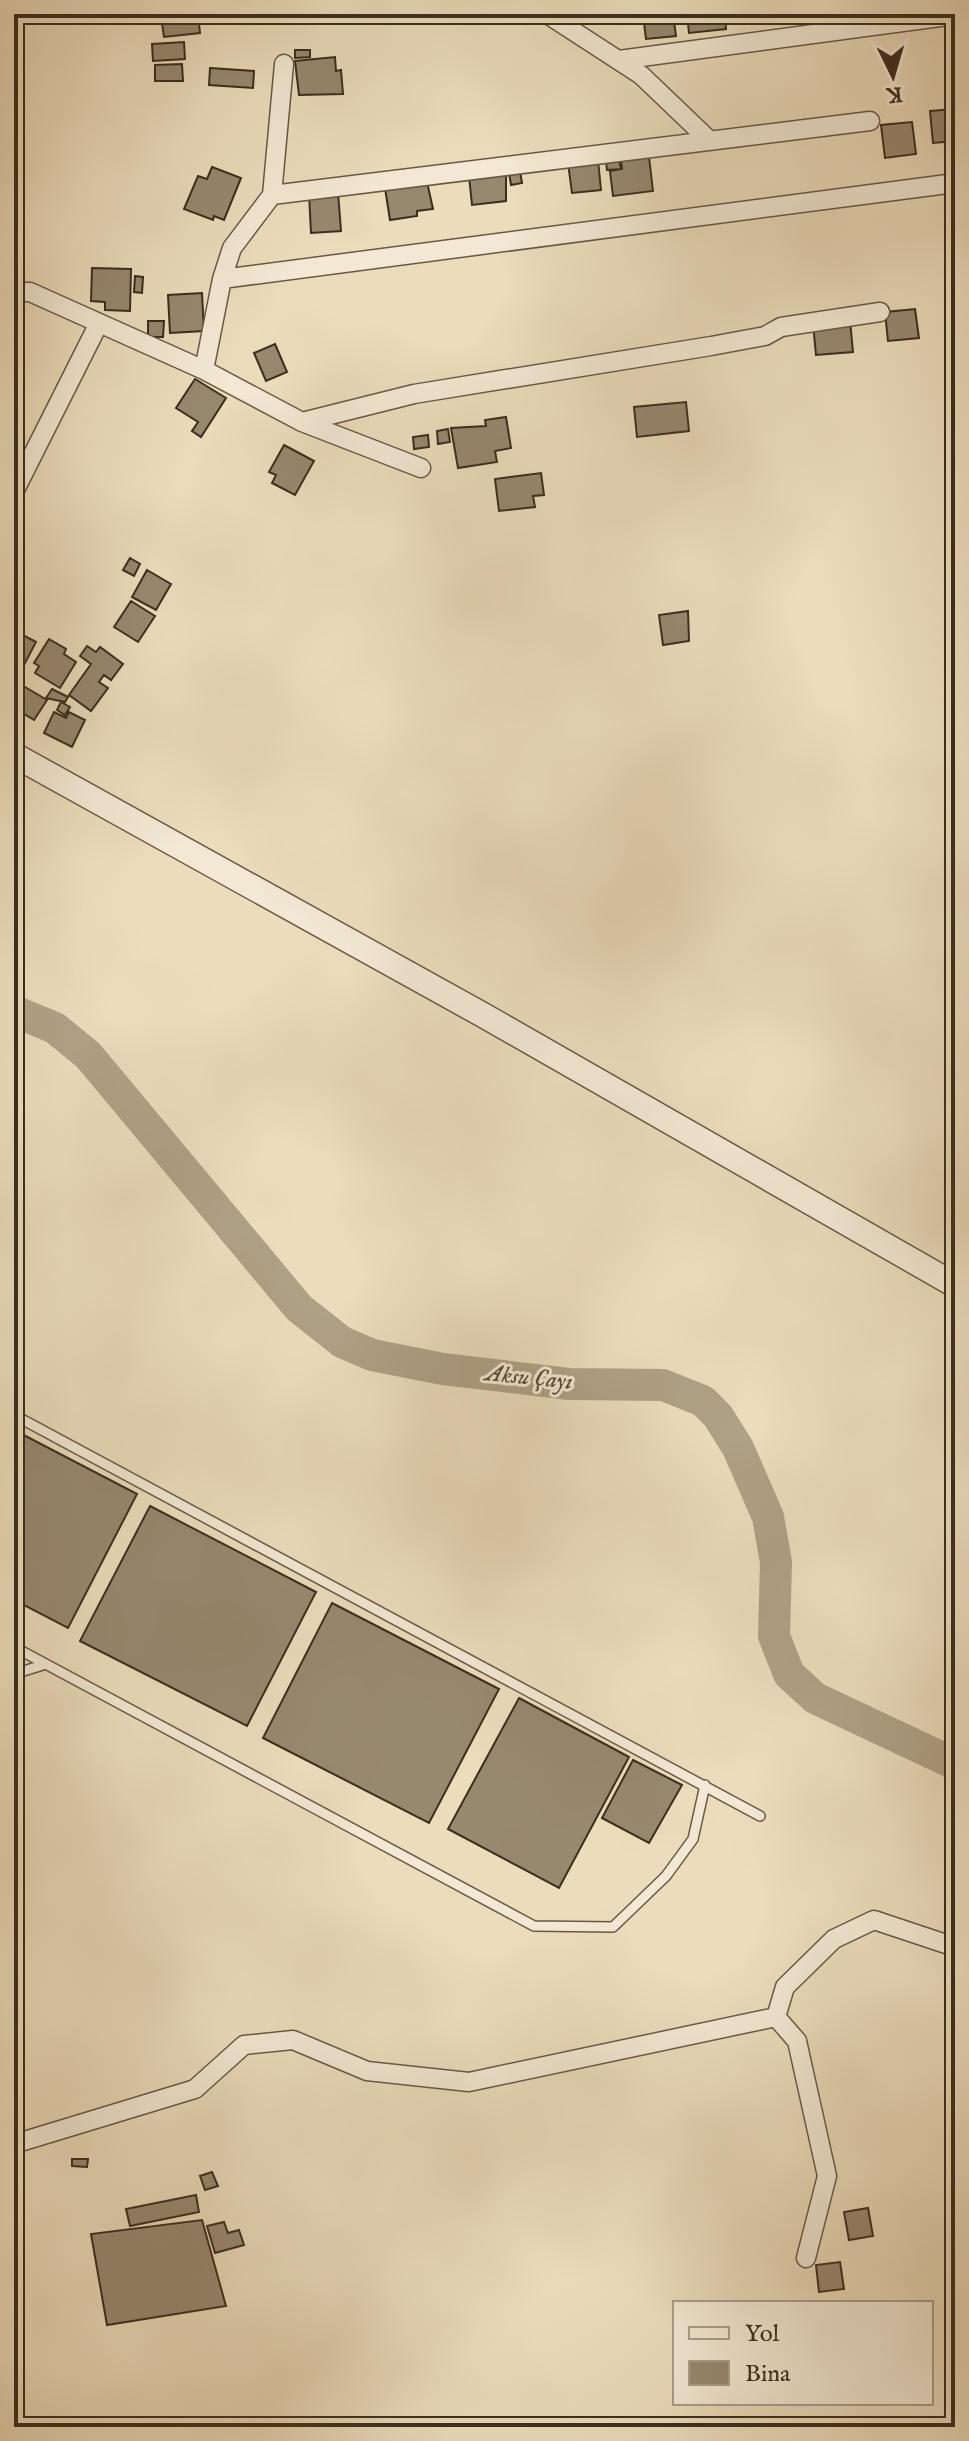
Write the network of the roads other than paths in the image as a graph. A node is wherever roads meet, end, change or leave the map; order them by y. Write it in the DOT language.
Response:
graph roads {
  1 [pos="547,14"];
  2 [pos="955,15"];
  3 [pos="619,60"];
  4 [pos="284,64"];
  5 [pos="870,121"];
  6 [pos="710,141"];
  7 [pos="955,183"];
  8 [pos="272,195"];
  9 [pos="222,279"];
  10 [pos="14,292"];
  11 [pos="880,312"];
  12 [pos="99,323"];
  13 [pos="204,370"];
  14 [pos="302,422"];
  15 [pos="421,468"];
  16 [pos="14,492"];
  17 [pos="14,755"];
  18 [pos="955,1285"];
  19 [pos="14,1415"];
  20 [pos="14,1647"];
  21 [pos="46,1664"];
  22 [pos="14,1674"];
  23 [pos="705,1785"];
  24 [pos="760,1816"];
  25 [pos="955,1947"];
  26 [pos="776,2017"];
  27 [pos="14,2144"];
  28 [pos="806,2258"];
  1 -- 3 [label="street"];
  2 -- 3 [label="street"];
  3 -- 6 [label="street"];
  4 -- 8 [label="street"];
  5 -- 6 [label="street"];
  6 -- 8 [label="street"];
  7 -- 9 [label="street"];
  8 -- 9 [label="street"];
  9 -- 13 [label="street"];
  10 -- 12 [label="street"];
  11 -- 14 [label="street"];
  12 -- 13 [label="street"];
  12 -- 16 [label="street"];
  13 -- 14 [label="street"];
  14 -- 15 [label="street"];
  17 -- 18 [label="street"];
  19 -- 23 [label="lane"];
  20 -- 21 [label="lane"];
  21 -- 22 [label="lane"];
  21 -- 23 [label="lane"];
  23 -- 24 [label="lane"];
  25 -- 26 [label="street"];
  26 -- 27 [label="street"];
  26 -- 28 [label="street"];
}
